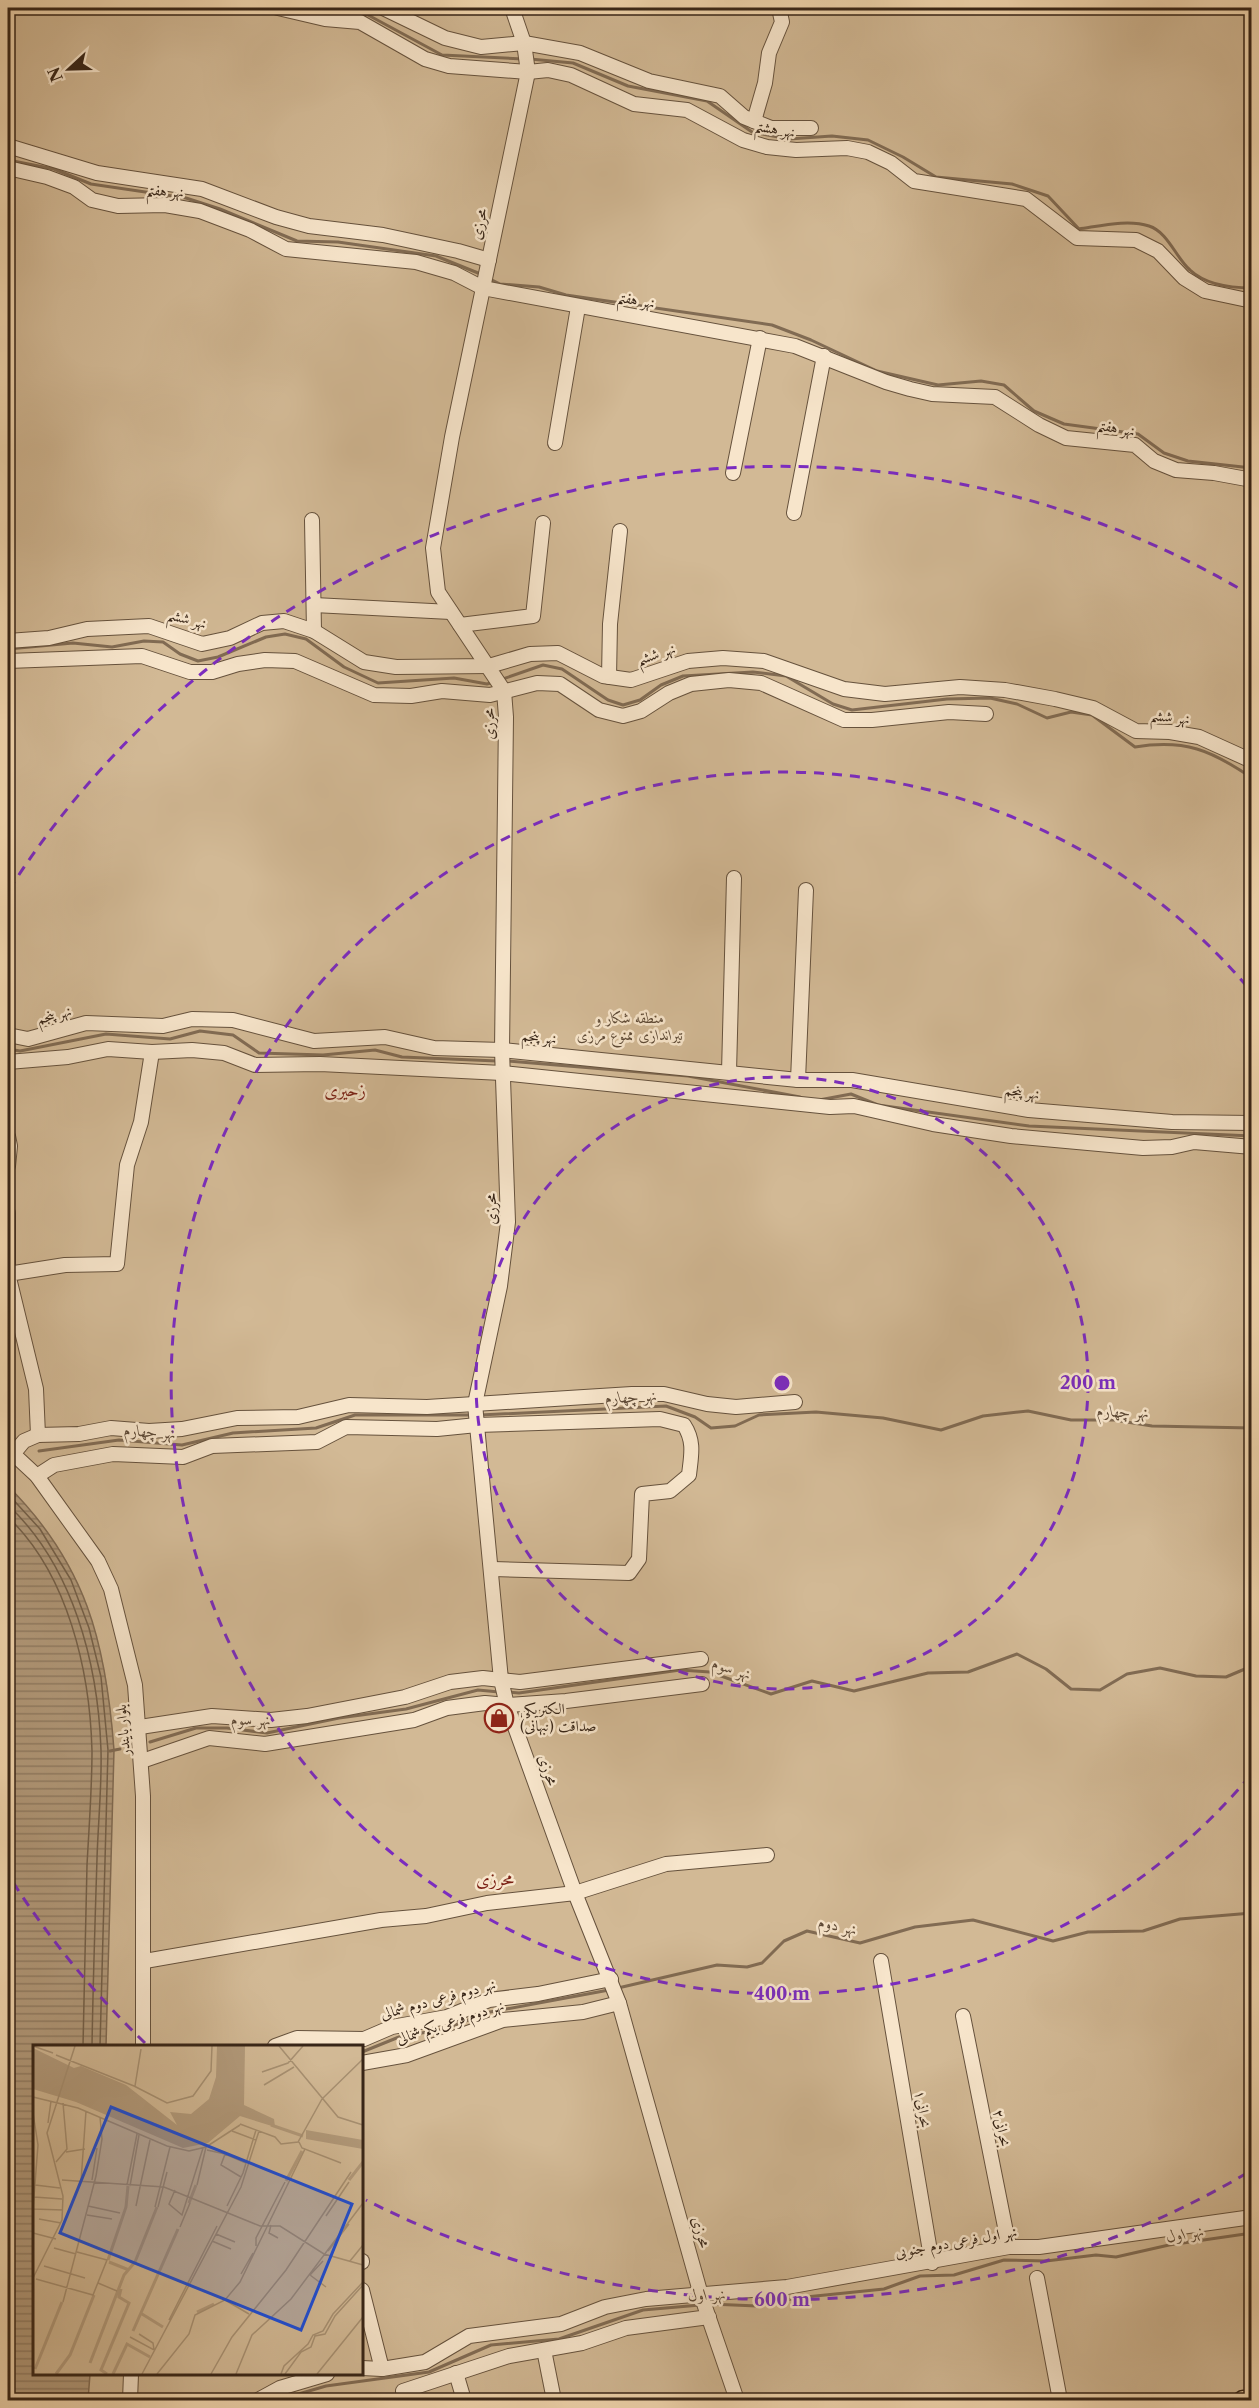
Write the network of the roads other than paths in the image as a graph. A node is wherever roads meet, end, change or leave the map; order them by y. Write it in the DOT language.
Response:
graph roads {
  1 [pos="278,8"];
  2 [pos="383,8"];
  3 [pos="512,8"];
  4 [pos="779,8"];
  5 [pos="526,58"];
  6 [pos="754,121"];
  7 [pos="811,128"];
  8 [pos="8,146"];
  9 [pos="8,168"];
  10 [pos="486,276"];
  11 [pos="1251,301"];
  12 [pos="578,307"];
  13 [pos="760,338"];
  14 [pos="824,356"];
  15 [pos="555,443"];
  16 [pos="733,473"];
  17 [pos="1251,480"];
  18 [pos="794,513"];
  19 [pos="312,520"];
  20 [pos="543,522"];
  21 [pos="620,531"];
  22 [pos="314,605"];
  23 [pos="451,612"];
  24 [pos="460,626"];
  25 [pos="314,631"];
  26 [pos="8,641"];
  27 [pos="8,661"];
  28 [pos="491,669"];
  29 [pos="609,677"];
  30 [pos="502,688"];
  31 [pos="986,714"];
  32 [pos="1251,760"];
  33 [pos="734,878"];
  34 [pos="806,890"];
  35 [pos="8,1035"];
  36 [pos="152,1052"];
  37 [pos="502,1060"];
  38 [pos="9,1065"];
  39 [pos="729,1072"];
  40 [pos="798,1080"];
  41 [pos="1251,1123"];
  42 [pos="8,1136"];
  43 [pos="1251,1146"];
  44 [pos="8,1167"];
  45 [pos="8,1213"];
  46 [pos="9,1274"];
  47 [pos="795,1402"];
  48 [pos="476,1415"];
  49 [pos="38,1435"];
  50 [pos="11,1451"];
  51 [pos="37,1476"];
  52 [pos="493,1569"];
  53 [pos="701,1659"];
  54 [pos="702,1684"];
  55 [pos="504,1692"];
  56 [pos="140,1727"];
  57 [pos="142,1761"];
  58 [pos="767,1855"];
  59 [pos="575,1893"];
  60 [pos="144,1961"];
  61 [pos="881,1961"];
  62 [pos="615,1990"];
  63 [pos="963,2016"];
  64 [pos="143,2045"];
  65 [pos="278,2045"];
  66 [pos="363,2063"];
  67 [pos="1251,2217"];
  68 [pos="1010,2247"];
  69 [pos="932,2263"];
  70 [pos="1037,2278"];
  71 [pos="363,2294"];
  72 [pos="705,2306"];
  73 [pos="543,2350"];
  74 [pos="363,2368"];
  75 [pos="382,2369"];
  76 [pos="456,2373"];
  77 [pos="131,2375"];
  78 [pos="321,2375"];
  79 [pos="403,2391"];
  80 [pos="130,2400"];
  81 [pos="258,2400"];
  82 [pos="464,2400"];
  83 [pos="554,2400"];
  84 [pos="737,2400"];
  85 [pos="1060,2400"];
  86 [pos="1243,2400"];
  87 [pos="1251,2400"];
  1 -- 5 [label="street, نهر هشتم"];
  2 -- 5 [label="street"];
  3 -- 5 [label="street"];
  4 -- 6 [label="street"];
  5 -- 6 [label="street"];
  5 -- 10 [label="street, محرزی"];
  5 -- 11 [label="street, نهر هشتم"];
  6 -- 7 [label="street"];
  8 -- 10 [label="street"];
  9 -- 10 [label="street, نهر هفتم"];
  10 -- 12 [label="street, نهر هفتم"];
  10 -- 23 [label="street, محرزی"];
  12 -- 13 [label="street, نهر هفتم"];
  12 -- 15 [label="street"];
  13 -- 14 [label="street, نهر هفتم"];
  13 -- 16 [label="street"];
  14 -- 17 [label="street, نهر هفتم"];
  14 -- 18 [label="street"];
  19 -- 22 [label="street"];
  20 -- 24 [label="street"];
  21 -- 29 [label="street"];
  22 -- 23 [label="street"];
  22 -- 25 [label="street"];
  23 -- 24 [label="street, محرزی"];
  24 -- 28 [label="street, محرزی"];
  25 -- 26 [label="street, نهر ششم"];
  25 -- 28 [label="street, نهر ششم"];
  27 -- 30 [label="street"];
  28 -- 29 [label="street, نهر ششم"];
  28 -- 30 [label="street, محرزی"];
  29 -- 32 [label="street, نهر ششم"];
  30 -- 31 [label="street"];
  30 -- 37 [label="street, محرزی"];
  33 -- 39 [label="street"];
  34 -- 40 [label="street"];
  35 -- 37 [label="street, نهر پنجم"];
  36 -- 37 [label="street, نهر پنجم"];
  36 -- 38 [label="street, نهر پنجم"];
  36 -- 46 [label="street"];
  37 -- 39 [label="street, نهر پنجم"];
  37 -- 43 [label="street, نهر پنجم"];
  37 -- 48 [label="street, محرزی"];
  39 -- 40 [label="street, نهر پنجم"];
  40 -- 41 [label="street, نهر پنجم"];
  42 -- 44 [label="street"];
  45 -- 46 [label="street"];
  46 -- 49 [label="street"];
  47 -- 48 [label="street"];
  48 -- 49 [label="street"];
  48 -- 51 [label="street"];
  48 -- 52 [label="street, محرزی"];
  48 -- 52 [label="street"];
  49 -- 50 [label="street"];
  50 -- 51 [label="street, بلوار بایندر"];
  51 -- 56 [label="street, بلوار بایندر"];
  52 -- 55 [label="street, محرزی"];
  53 -- 55 [label="street"];
  54 -- 55 [label="street"];
  55 -- 56 [label="street"];
  55 -- 57 [label="street"];
  55 -- 59 [label="street, محرزی"];
  56 -- 57 [label="street, بلوار بایندر"];
  57 -- 60 [label="street, بلوار بایندر"];
  58 -- 59 [label="street"];
  59 -- 60 [label="street"];
  59 -- 62 [label="street, محرزی"];
  60 -- 64 [label="street, بلوار بایندر"];
  61 -- 69 [label="street, بحرانی۱"];
  62 -- 65 [label="street, نهر دوم فرعی دوم شمالی"];
  62 -- 66 [label="street, نهر دوم فرعی یکم شمالی"];
  62 -- 72 [label="street, محرزی"];
  63 -- 68 [label="street, بحرانی۲"];
  67 -- 68 [label="street, نهر اول فرعی دوم جنوبی"];
  68 -- 69 [label="street, نهر اول فرعی دوم جنوبی"];
  69 -- 72 [label="street, نهر اول فرعی دوم جنوبی"];
  70 -- 85 [label="street"];
  71 -- 75 [label="street"];
  72 -- 73 [label="street"];
  72 -- 75 [label="street"];
  72 -- 84 [label="street, محرزی"];
  73 -- 76 [label="street"];
  73 -- 83 [label="street"];
  74 -- 75 [label="street"];
  76 -- 79 [label="street"];
  76 -- 82 [label="street"];
  77 -- 80 [label="street"];
  78 -- 81 [label="street"];
  86 -- 87 [label="main road"];
}
